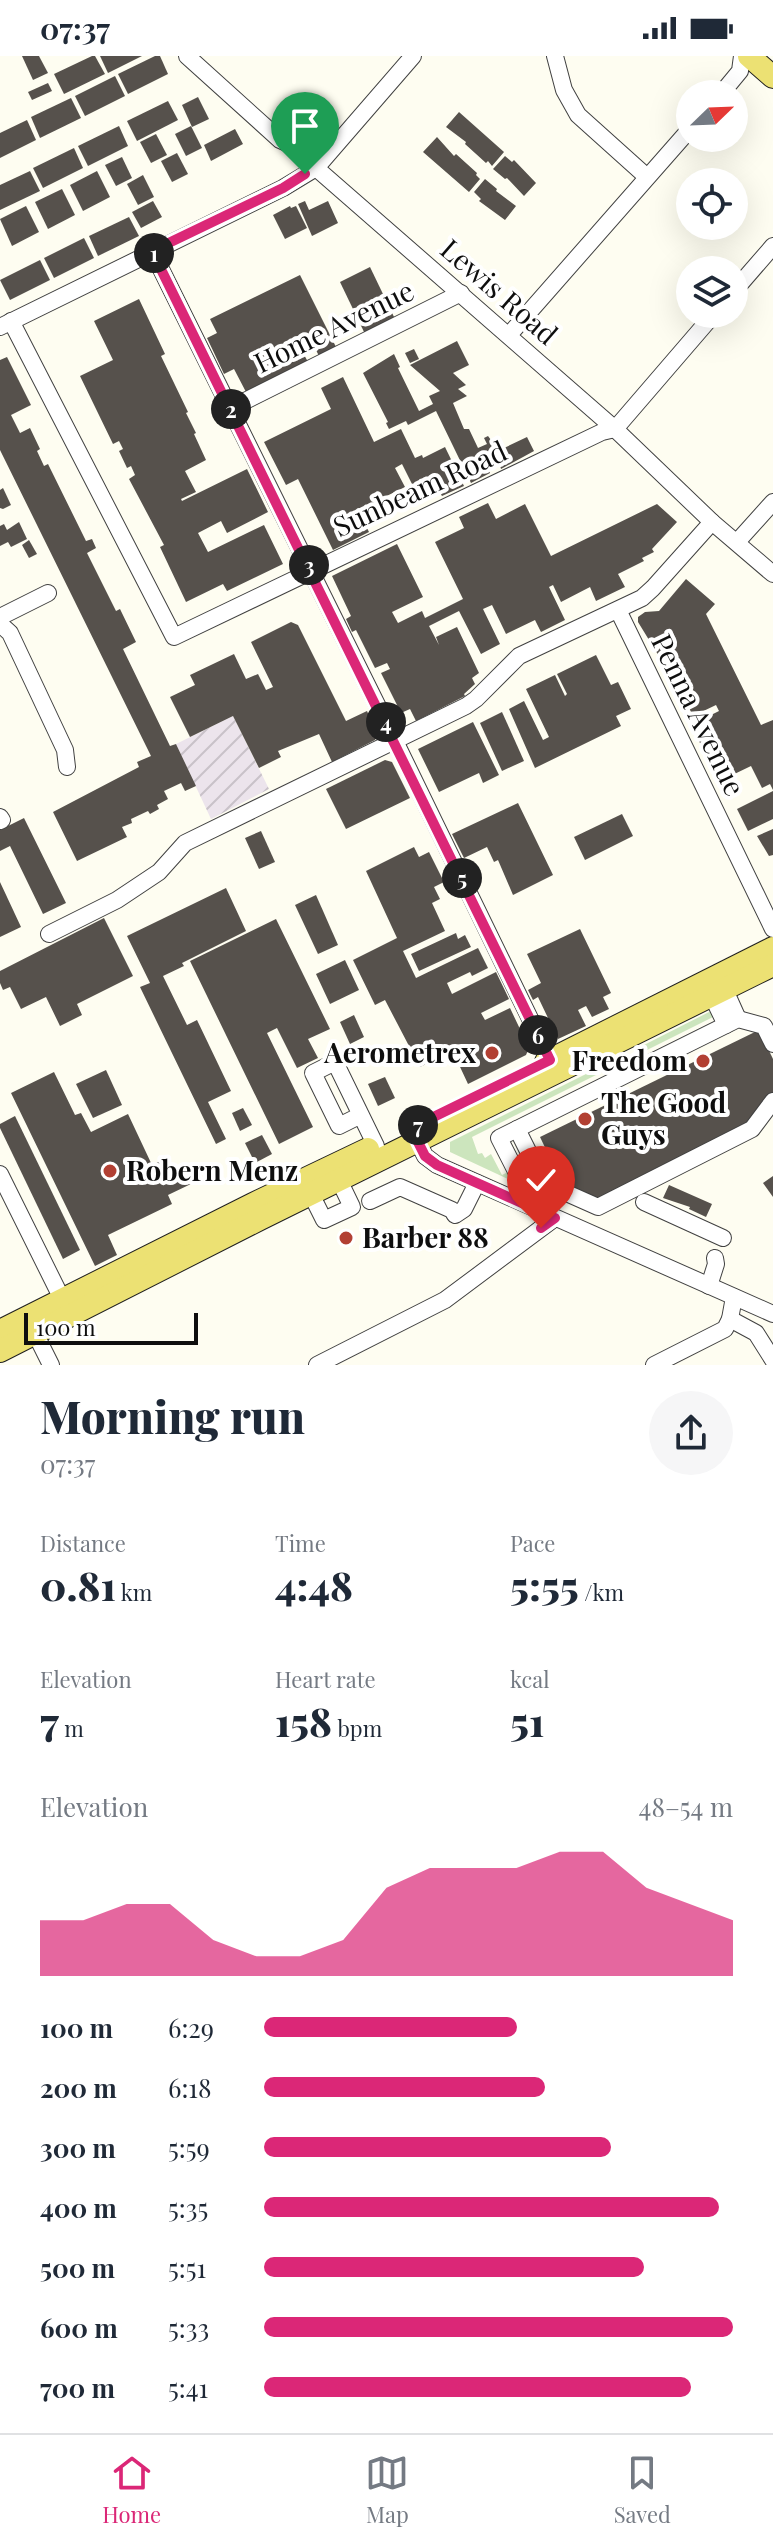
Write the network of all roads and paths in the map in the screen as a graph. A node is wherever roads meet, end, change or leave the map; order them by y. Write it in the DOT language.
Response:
graph roads {
  1 [pos="187,56"];
  2 [pos="413,56"];
  3 [pos="555,56"];
  4 [pos="742,56"];
  5 [pos="749,56"];
  6 [pos="773,77"];
  7 [pos="733,80"];
  8 [pos="676,145"];
  9 [pos="316,168"];
  10 [pos="647,177"];
  11 [pos="773,246"];
  12 [pos="152,251"];
  13 [pos="748,275"];
  14 [pos="461,293"];
  15 [pos="6,324"];
  16 [pos="702,328"];
  17 [pos="509,335"];
  18 [pos="231,408"];
  19 [pos="615,429"];
  20 [pos="773,502"];
  21 [pos="712,522"];
  22 [pos="737,542"];
  23 [pos="311,570"];
  24 [pos="773,574"];
  25 [pos="48,593"];
  26 [pos="618,610"];
  27 [pos="0,617"];
  28 [pos="0,624"];
  29 [pos="395,741"];
  30 [pos="67,767"];
  31 [pos="773,929"];
  32 [pos="49,934"];
  33 [pos="773,948"];
  34 [pos="773,965"];
  35 [pos="718,993"];
  36 [pos="732,1022"];
  37 [pos="773,1044"];
  38 [pos="553,1066"];
  39 [pos="773,1101"];
  40 [pos="361,1115"];
  41 [pos="517,1129"];
  42 [pos="415,1135"];
  43 [pos="376,1146"];
  44 [pos="0,1174"];
  45 [pos="542,1180"];
  46 [pos="477,1183"];
  47 [pos="516,1189"];
  48 [pos="370,1201"];
  49 [pos="644,1202"];
  50 [pos="555,1218"];
  51 [pos="723,1238"];
  52 [pos="734,1297"];
  53 [pos="66,1308"];
  54 [pos="773,1314"];
  55 [pos="730,1319"];
  56 [pos="32,1326"];
  57 [pos="0,1331"];
  58 [pos="0,1351"];
  59 [pos="770,1354"];
  60 [pos="51,1365"];
  61 [pos="317,1365"];
  62 [pos="654,1365"];
  1 -- 9 [label="street, Lewis Road"];
  2 -- 9 [label="street"];
  3 -- 10 [label="street"];
  4 -- 7 [label="street"];
  5 -- 6 [label="main road"];
  8 -- 10 [label="street"];
  9 -- 12 [label="street"];
  9 -- 14 [label="street, Lewis Road"];
  10 -- 17 [label="street"];
  11 -- 13 [label="street"];
  12 -- 15 [label="street"];
  12 -- 18 [label="street"];
  14 -- 17 [label="street, Lewis Road"];
  14 -- 18 [label="street, Home Avenue"];
  15 -- 23 [label="street, Sunbeam Road"];
  16 -- 19 [label="street, Sunbeam Road"];
  17 -- 19 [label="street, Lewis Road"];
  18 -- 23 [label="street"];
  19 -- 21 [label="street, Lewis Road"];
  19 -- 23 [label="street, Sunbeam Road"];
  20 -- 22 [label="street"];
  21 -- 22 [label="street, Lewis Road"];
  21 -- 26 [label="street"];
  22 -- 24 [label="street, Lewis Road"];
  23 -- 29 [label="street"];
  25 -- 27 [label="street"];
  26 -- 29 [label="street"];
  26 -- 31 [label="street, Penna Avenue"];
  28 -- 30 [label="street"];
  29 -- 32 [label="street"];
  29 -- 38 [label="street"];
  33 -- 38 [label="main road"];
  34 -- 35 [label="main road"];
  35 -- 36 [label="street"];
  35 -- 38 [label="main road"];
  36 -- 37 [label="street"];
  36 -- 41 [label="street"];
  38 -- 42 [label="main road"];
  39 -- 45 [label="street"];
  40 -- 43 [label="street"];
  41 -- 45 [label="street"];
  41 -- 47 [label="street"];
  42 -- 43 [label="main road"];
  42 -- 46 [label="street"];
  42 -- 53 [label="main road"];
  43 -- 53 [label="main road"];
  44 -- 53 [label="street"];
  45 -- 47 [label="street"];
  46 -- 47 [label="street"];
  46 -- 48 [label="street"];
  47 -- 50 [label="street"];
  49 -- 51 [label="street"];
  50 -- 52 [label="street"];
  50 -- 61 [label="street"];
  52 -- 54 [label="street"];
  52 -- 55 [label="street"];
  53 -- 56 [label="main road"];
  55 -- 59 [label="street"];
  55 -- 62 [label="street"];
  56 -- 57 [label="main road"];
  56 -- 58 [label="main road"];
  56 -- 60 [label="street"];
}
